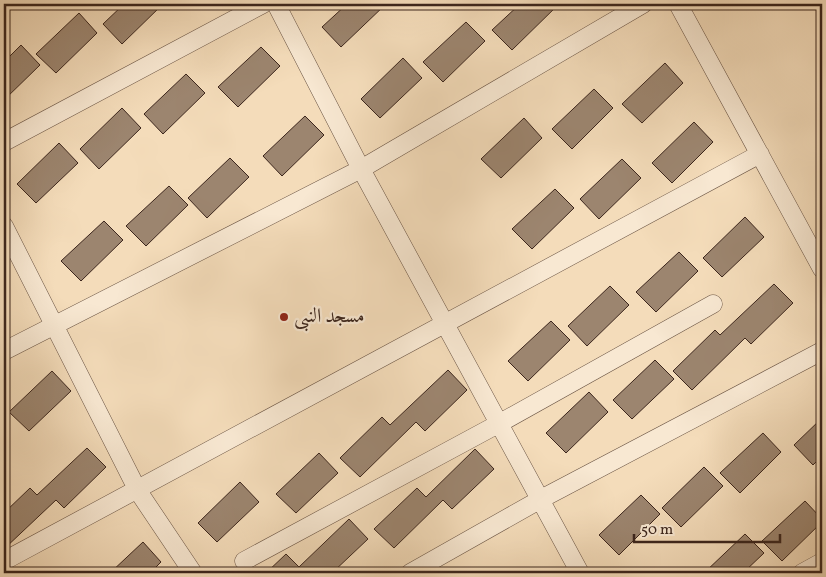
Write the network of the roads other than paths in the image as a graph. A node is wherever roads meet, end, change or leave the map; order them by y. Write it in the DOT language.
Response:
graph roads {
  1 [pos="263,4"];
  2 [pos="276,4"];
  3 [pos="643,4"];
  4 [pos="678,4"];
  5 [pos="4,142"];
  6 [pos="760,154"];
  7 [pos="362,168"];
  8 [pos="4,226"];
  9 [pos="822,269"];
  10 [pos="713,304"];
  11 [pos="446,322"];
  12 [pos="55,325"];
  13 [pos="4,351"];
  14 [pos="822,351"];
  15 [pos="500,423"];
  16 [pos="138,491"];
  17 [pos="541,499"];
  18 [pos="4,561"];
  19 [pos="244,561"];
  20 [pos="822,562"];
  21 [pos="193,573"];
  22 [pos="410,573"];
  23 [pos="580,573"];
  24 [pos="802,573"];
  1 -- 5 [label="street"];
  2 -- 7 [label="street"];
  3 -- 7 [label="street"];
  4 -- 6 [label="street"];
  6 -- 9 [label="street"];
  6 -- 11 [label="street"];
  7 -- 11 [label="street"];
  7 -- 12 [label="street"];
  8 -- 12 [label="street"];
  10 -- 15 [label="street"];
  11 -- 15 [label="street"];
  11 -- 16 [label="street"];
  12 -- 13 [label="street"];
  12 -- 16 [label="street"];
  14 -- 17 [label="street"];
  15 -- 17 [label="street"];
  15 -- 19 [label="street"];
  16 -- 18 [label="street"];
  16 -- 21 [label="street"];
  17 -- 22 [label="street"];
  17 -- 23 [label="street"];
  20 -- 24 [label="street"];
}
